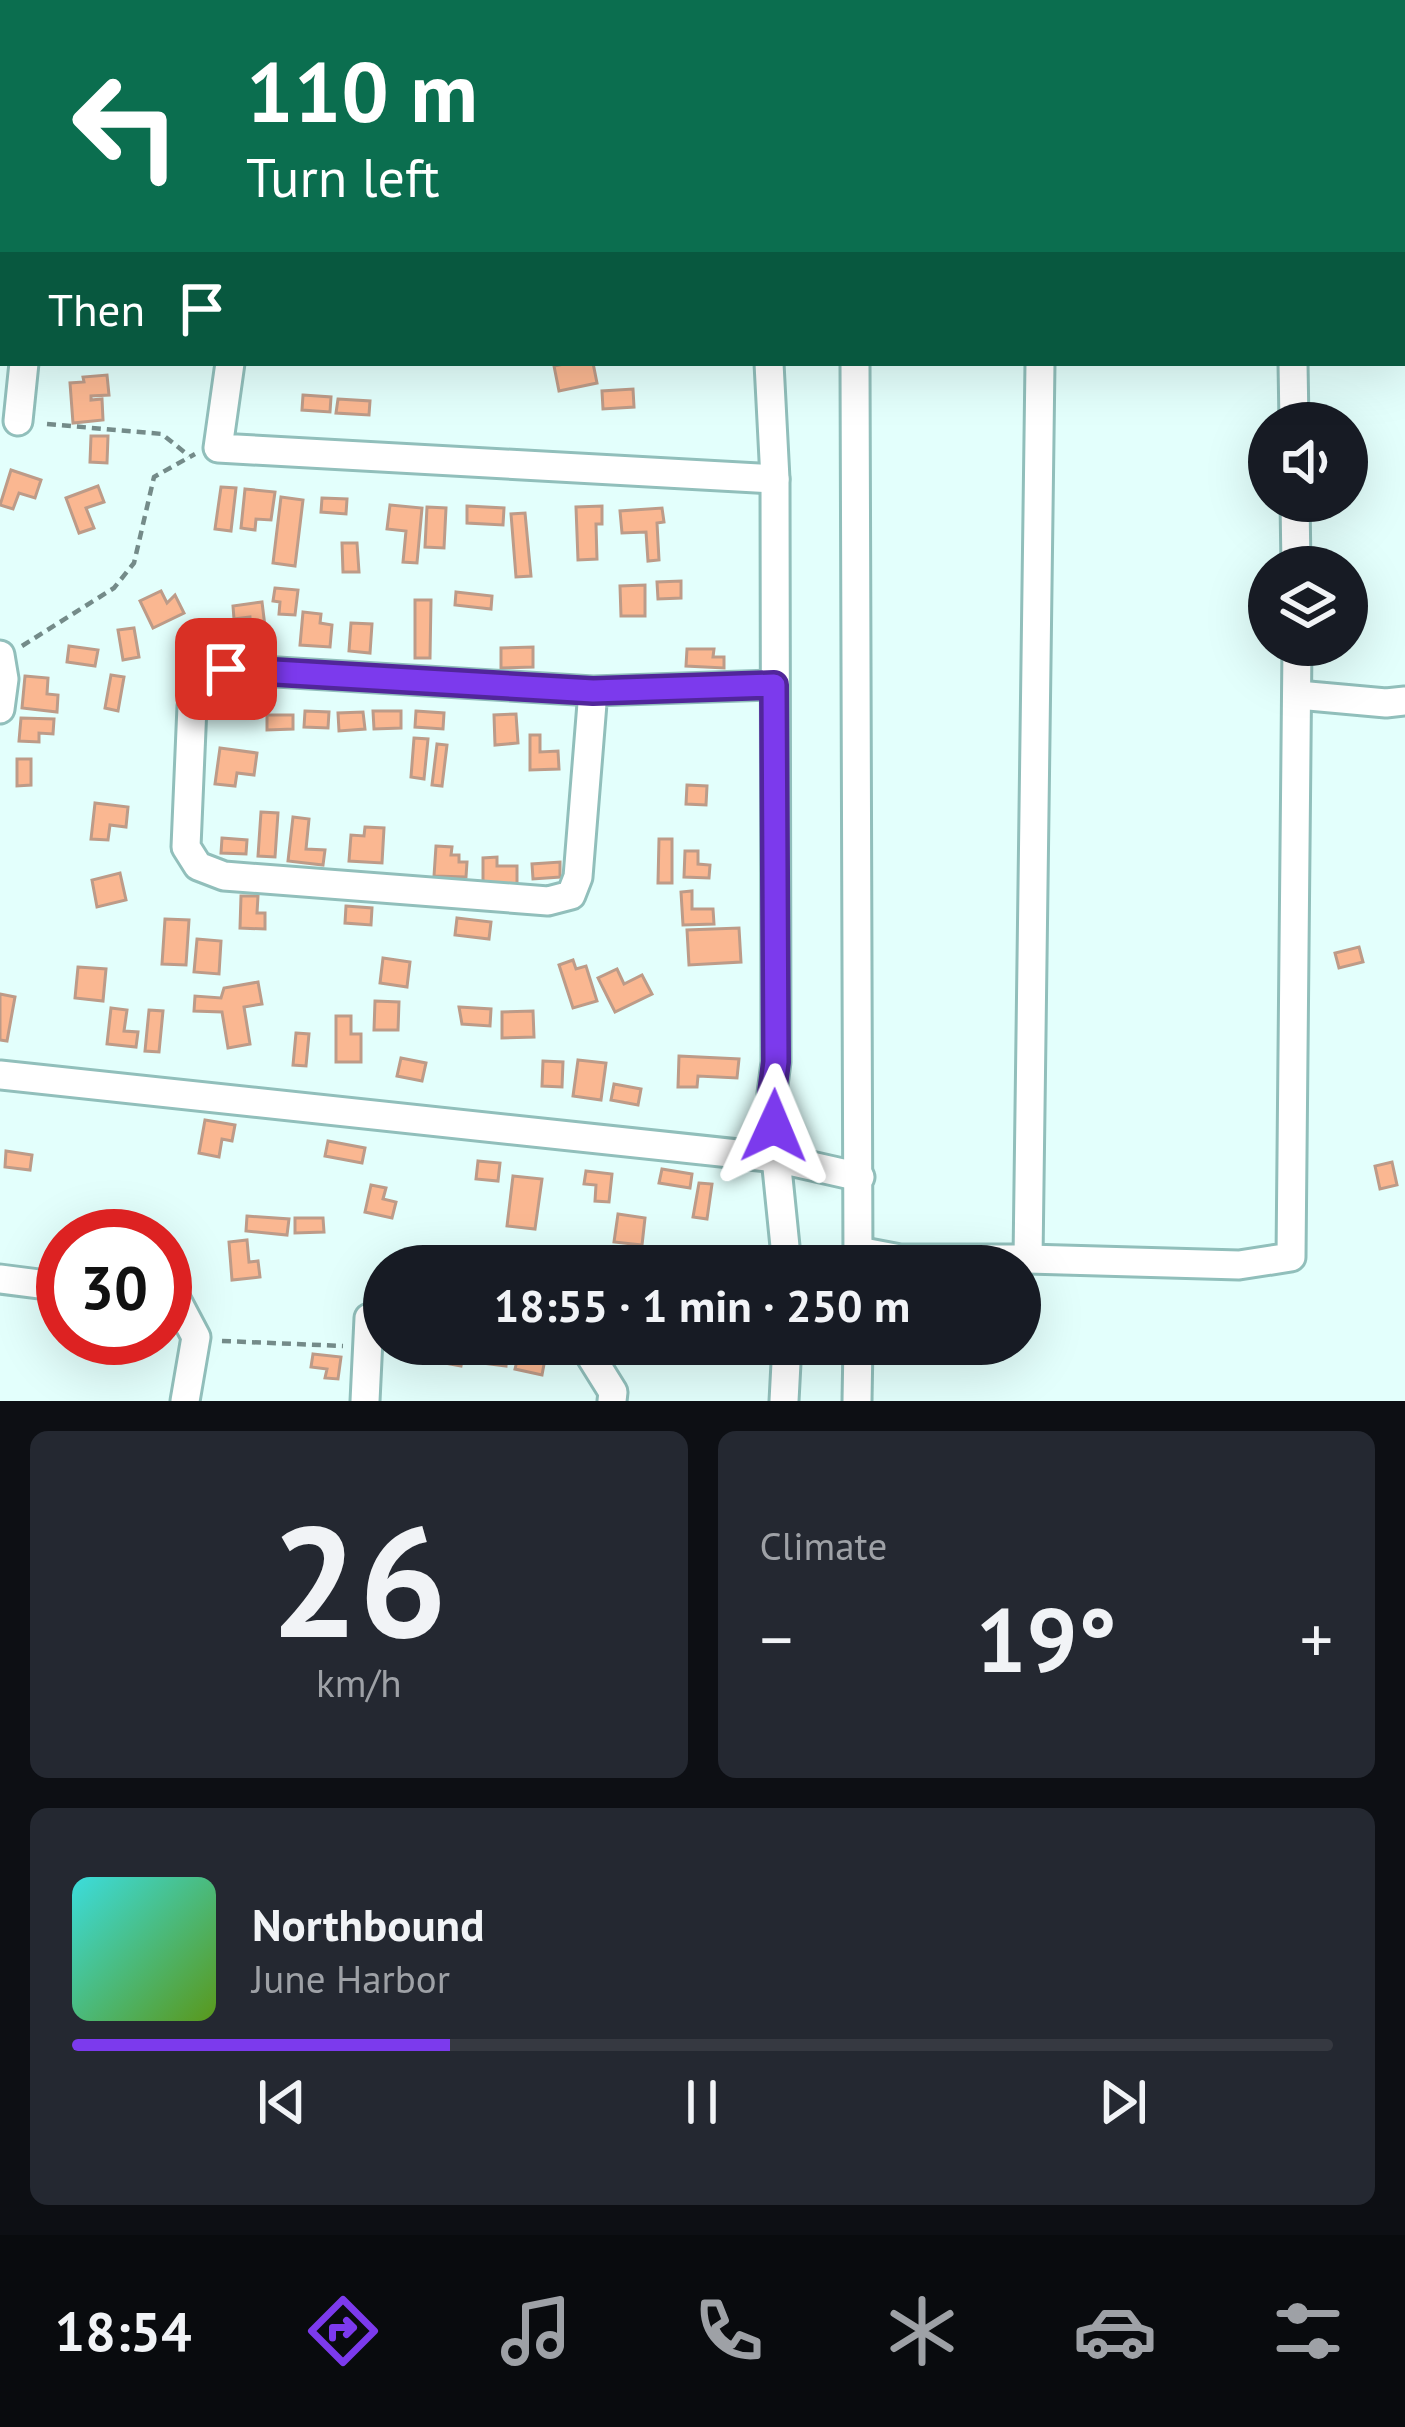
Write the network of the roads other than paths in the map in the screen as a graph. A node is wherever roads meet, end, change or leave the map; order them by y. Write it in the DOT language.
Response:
graph roads {
  1 [pos="24,366"];
  2 [pos="230,366"];
  3 [pos="769,366"];
  4 [pos="855,366"];
  5 [pos="1040,366"];
  6 [pos="1293,366"];
  7 [pos="1294,402"];
  8 [pos="19,421"];
  9 [pos="775,478"];
  10 [pos="1,656"];
  11 [pos="1297,666"];
  12 [pos="774,685"];
  13 [pos="593,691"];
  14 [pos="1298,695"];
  15 [pos="1405,701"];
  16 [pos="0,710"];
  17 [pos="0,1075"];
  18 [pos="776,1158"];
  19 [pos="860,1177"];
  20 [pos="785,1245"];
  21 [pos="858,1245"];
  22 [pos="1028,1245"];
  23 [pos="1041,1259"];
  24 [pos="0,1280"];
  25 [pos="36,1284"];
  26 [pos="192,1329"];
  27 [pos="192,1360"];
  28 [pos="191,1365"];
  29 [pos="366,1365"];
  30 [pos="596,1365"];
  31 [pos="786,1365"];
  32 [pos="858,1365"];
  33 [pos="185,1401"];
  34 [pos="365,1401"];
  35 [pos="612,1401"];
  36 [pos="784,1401"];
  37 [pos="857,1401"];
  1 -- 8 [label="street"];
  2 -- 9 [label="street"];
  3 -- 9 [label="street"];
  4 -- 19 [label="street"];
  5 -- 22 [label="street"];
  6 -- 7 [label="street"];
  9 -- 12 [label="street"];
  10 -- 16 [label="street"];
  11 -- 14 [label="street"];
  12 -- 13 [label="street"];
  12 -- 18 [label="street"];
  13 -- 13 [label="street"];
  14 -- 15 [label="street"];
  14 -- 23 [label="street"];
  17 -- 18 [label="street"];
  18 -- 19 [label="street"];
  18 -- 20 [label="street"];
  19 -- 21 [label="street"];
  24 -- 25 [label="street"];
  26 -- 27 [label="street"];
  28 -- 33 [label="street"];
  29 -- 34 [label="street"];
  30 -- 35 [label="street"];
  31 -- 36 [label="street"];
  32 -- 37 [label="street"];
}
